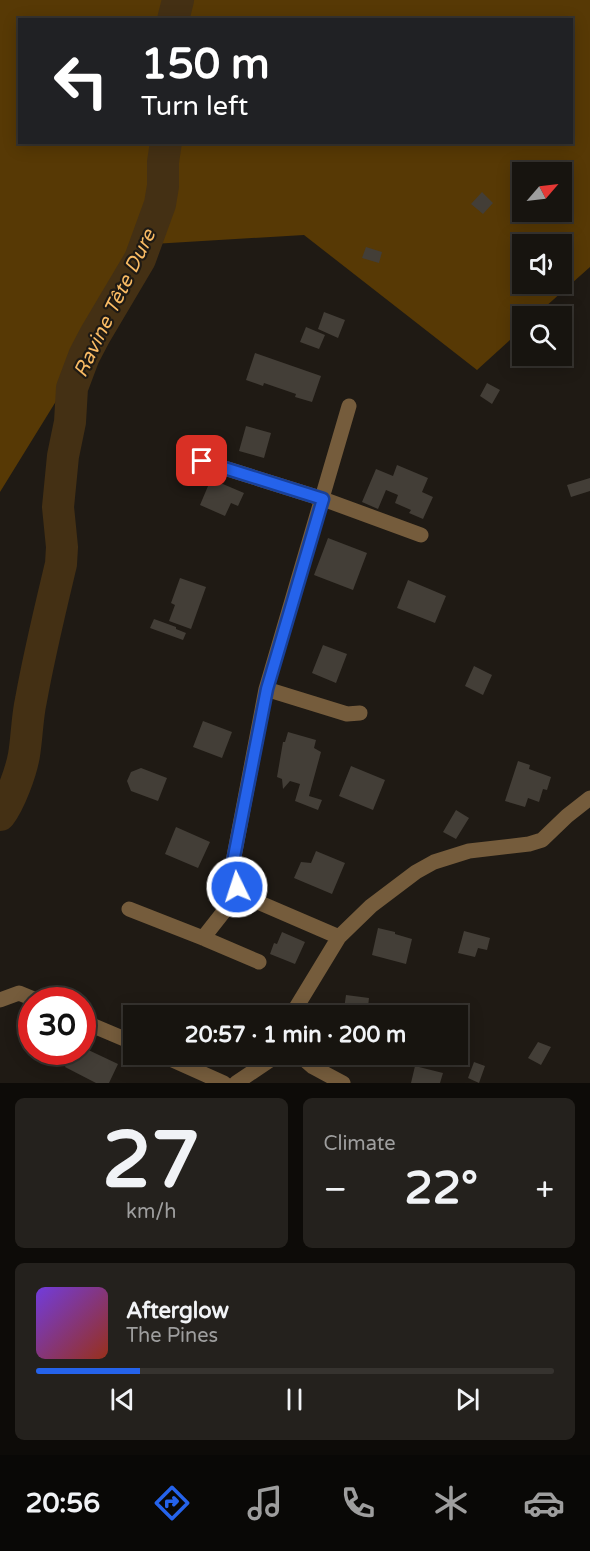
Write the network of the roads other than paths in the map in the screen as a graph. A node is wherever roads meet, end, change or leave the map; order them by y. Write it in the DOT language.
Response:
graph roads {
  1 [pos="349,406"];
  2 [pos="202,461"];
  3 [pos="323,499"];
  4 [pos="421,535"];
  5 [pos="267,689"];
  6 [pos="360,713"];
  7 [pos="590,798"];
  8 [pos="240,891"];
  9 [pos="129,909"];
  10 [pos="339,937"];
  11 [pos="203,938"];
  12 [pos="259,962"];
  13 [pos="18,993"];
  14 [pos="0,1000"];
  15 [pos="298,1005"];
  16 [pos="96,1027"];
  17 [pos="123,1038"];
  18 [pos="184,1065"];
  19 [pos="263,1065"];
  20 [pos="312,1065"];
  21 [pos="224,1083"];
  22 [pos="236,1083"];
  23 [pos="343,1083"];
  1 -- 3 [label="street"];
  2 -- 3 [label="street"];
  3 -- 4 [label="street"];
  3 -- 5 [label="street"];
  5 -- 6 [label="street"];
  5 -- 8 [label="street"];
  7 -- 10 [label="street"];
  8 -- 10 [label="street"];
  8 -- 11 [label="street"];
  9 -- 11 [label="street"];
  10 -- 15 [label="street"];
  11 -- 12 [label="street"];
  13 -- 14 [label="street"];
  16 -- 17 [label="street"];
  18 -- 21 [label="street"];
  19 -- 22 [label="street"];
  20 -- 23 [label="street"];
}
